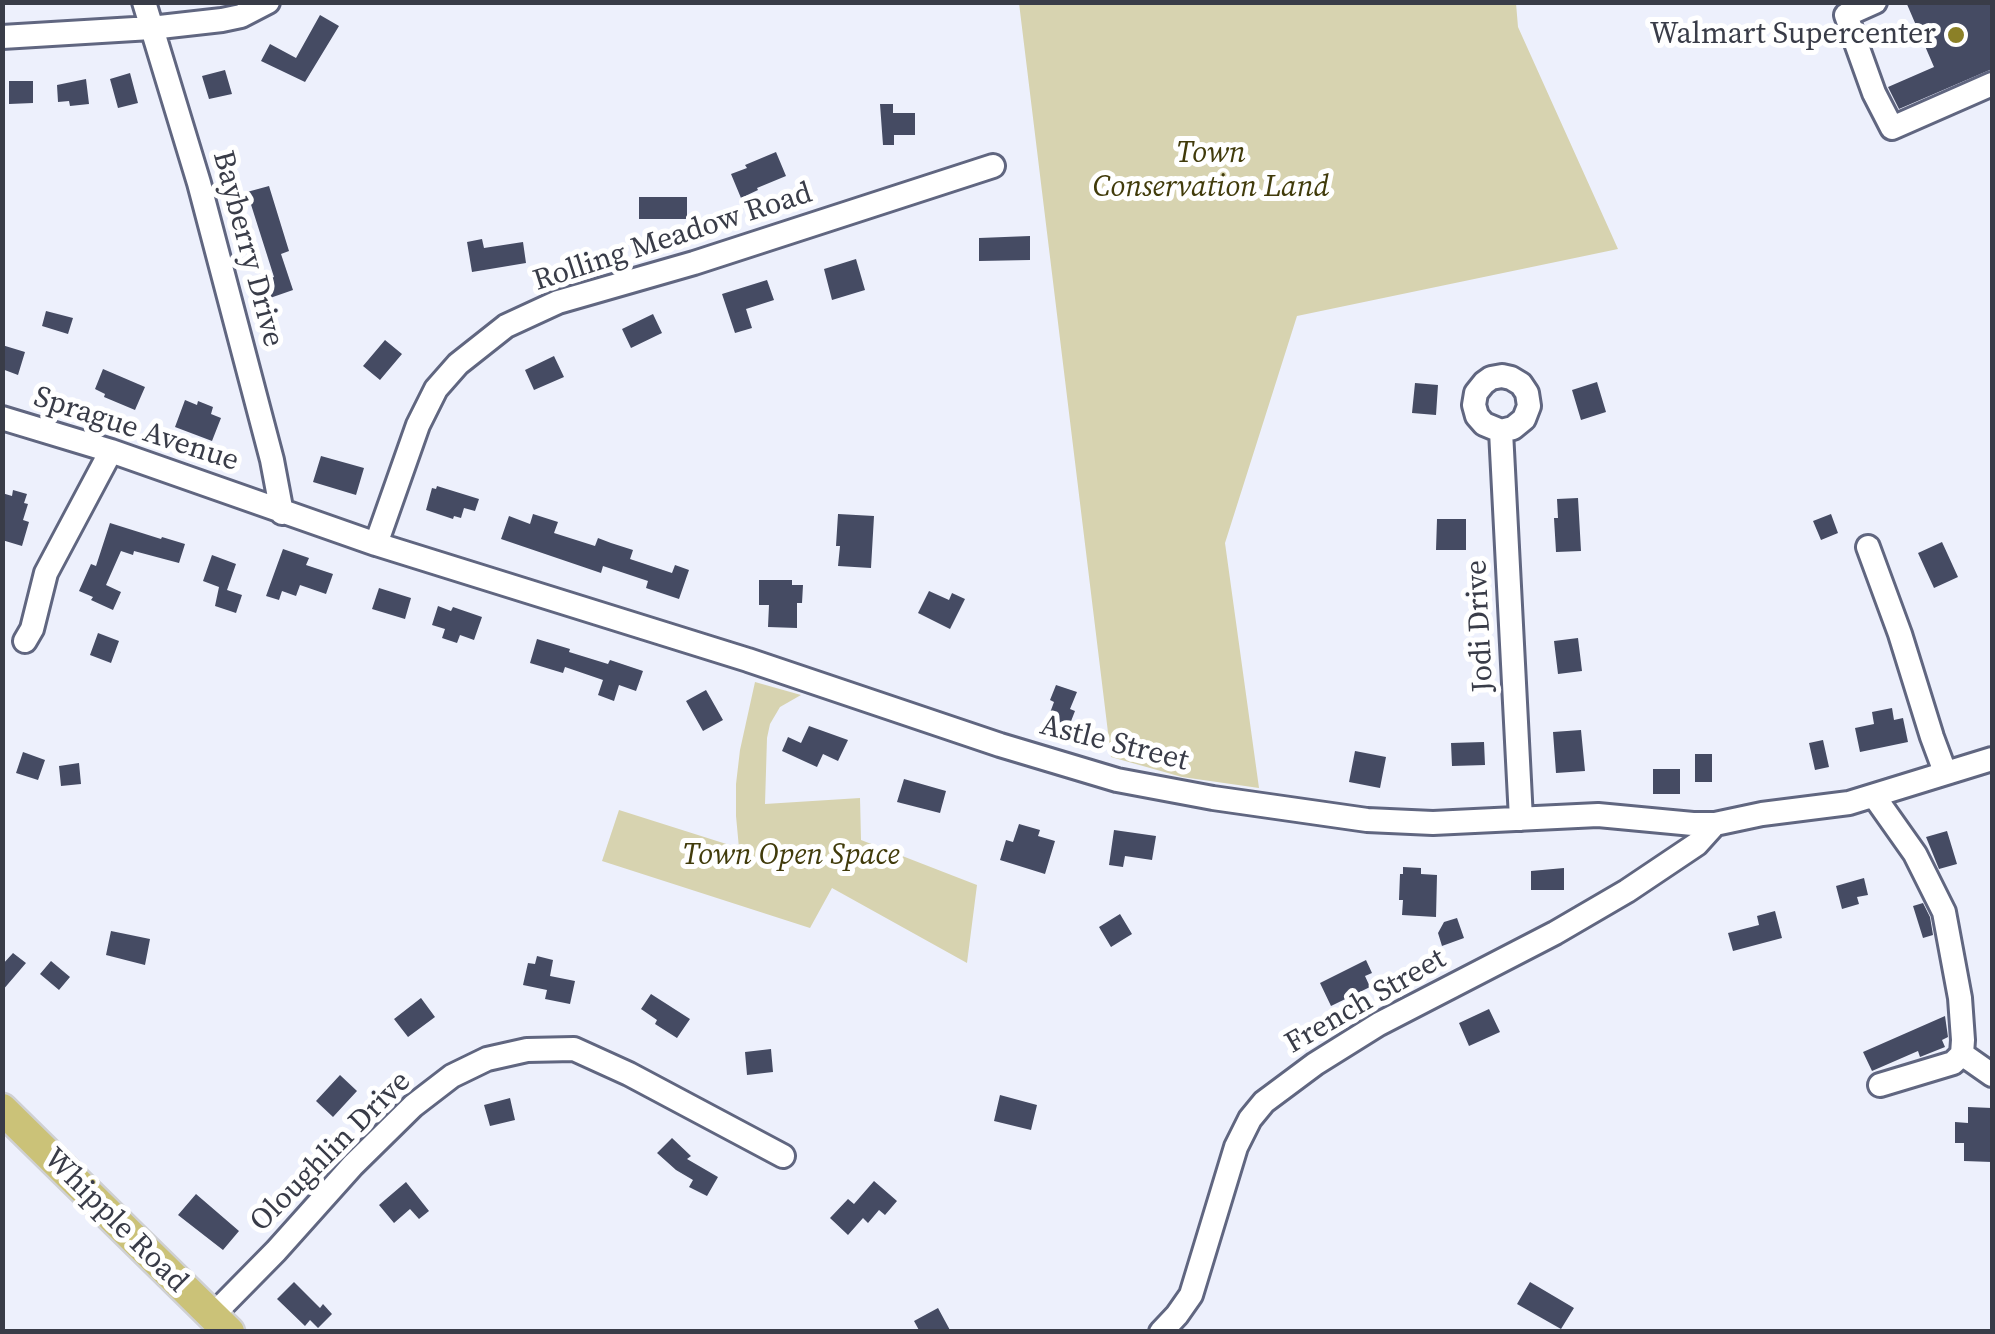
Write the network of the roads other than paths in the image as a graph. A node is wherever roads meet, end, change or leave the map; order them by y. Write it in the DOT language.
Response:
graph roads {
  1 [pos="144,2"];
  2 [pos="268,2"];
  3 [pos="1875,2"];
  4 [pos="151,28"];
  5 [pos="2,37"];
  6 [pos="1992,84"];
  7 [pos="993,166"];
  8 [pos="2,418"];
  9 [pos="1502,431"];
  10 [pos="112,452"];
  11 [pos="250,500"];
  12 [pos="282,513"];
  13 [pos="376,544"];
  14 [pos="1868,548"];
  15 [pos="25,640"];
  16 [pos="1992,759"];
  17 [pos="1945,772"];
  18 [pos="1874,796"];
  19 [pos="1522,819"];
  20 [pos="1715,824"];
  21 [pos="1962,1054"];
  22 [pos="1992,1075"];
  23 [pos="1880,1084"];
  24 [pos="2,1109"];
  25 [pos="783,1156"];
  26 [pos="220,1324"];
  27 [pos="1161,1332"];
  1 -- 4 [label="street, Bayberry Drive"];
  2 -- 4 [label="street"];
  3 -- 6 [label="street"];
  4 -- 5 [label="street"];
  4 -- 12 [label="street, Bayberry Drive"];
  7 -- 13 [label="street, Rolling Meadow Road"];
  8 -- 10 [label="street, Sprague Avenue"];
  9 -- 19 [label="street, Jodi Drive"];
  10 -- 11 [label="street, Sprague Avenue"];
  10 -- 15 [label="street"];
  11 -- 12 [label="street, Astle Street"];
  12 -- 13 [label="street, Astle Street"];
  13 -- 19 [label="street, Astle Street"];
  14 -- 17 [label="street"];
  16 -- 17 [label="street, Astle Street"];
  17 -- 18 [label="street, Astle Street"];
  18 -- 20 [label="street, Astle Street"];
  18 -- 21 [label="street"];
  19 -- 20 [label="street, Astle Street"];
  20 -- 27 [label="street, French Street"];
  21 -- 22 [label="street"];
  21 -- 23 [label="street"];
  24 -- 26 [label="main road, Whipple Road"];
  25 -- 26 [label="street, Oloughlin Drive"];
}
